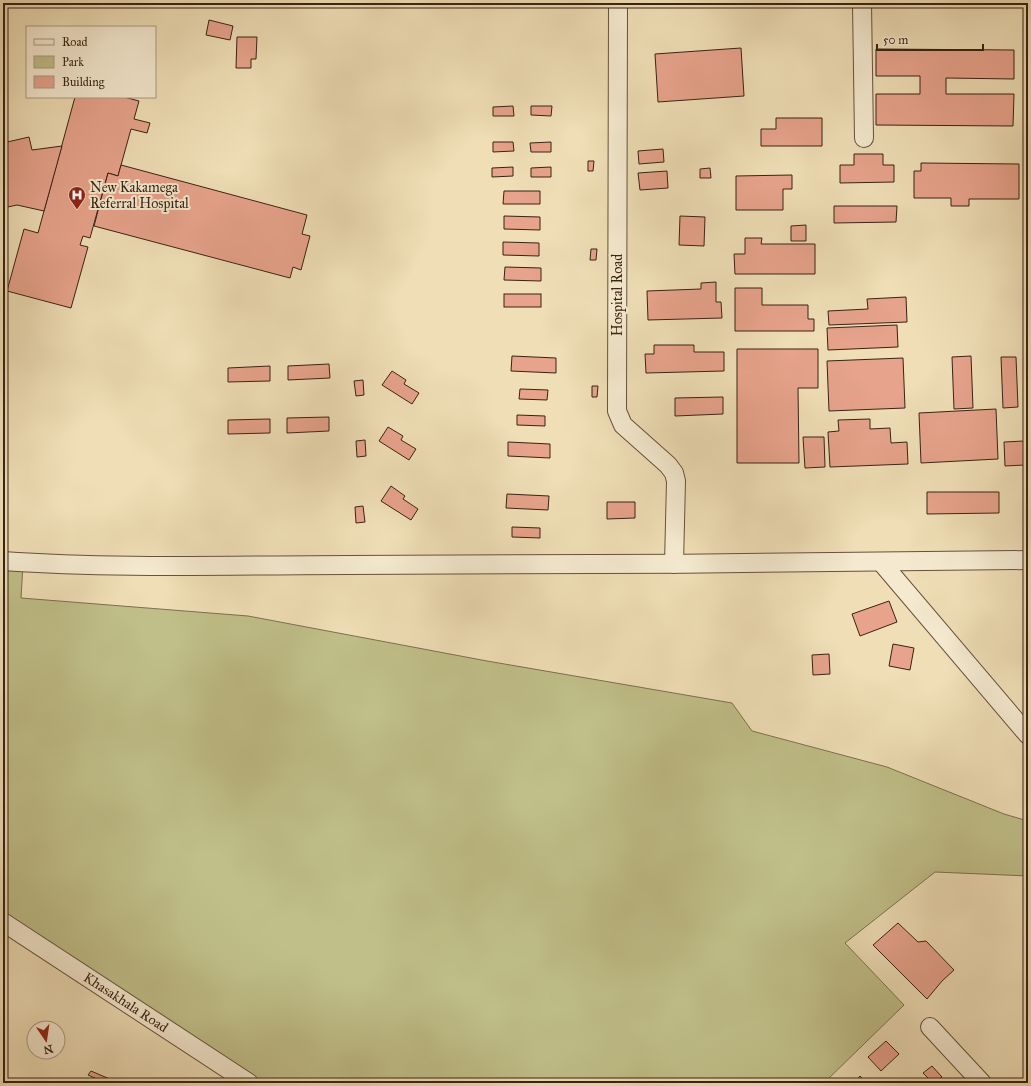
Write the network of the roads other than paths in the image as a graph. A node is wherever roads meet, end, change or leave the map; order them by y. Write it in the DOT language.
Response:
graph roads {
  1 [pos="618,3"];
  2 [pos="862,3"];
  3 [pos="864,138"];
  4 [pos="1028,560"];
  5 [pos="3,561"];
  6 [pos="881,562"];
  7 [pos="674,564"];
  8 [pos="1028,735"];
  9 [pos="3,922"];
  10 [pos="930,1028"];
  11 [pos="249,1083"];
  12 [pos="982,1083"];
  1 -- 7 [label="street, Hospital Road"];
  2 -- 3 [label="street"];
  4 -- 6 [label="street"];
  5 -- 7 [label="street"];
  6 -- 7 [label="street"];
  6 -- 8 [label="street"];
  9 -- 11 [label="street, Khasakhala Road"];
  10 -- 12 [label="street"];
}
